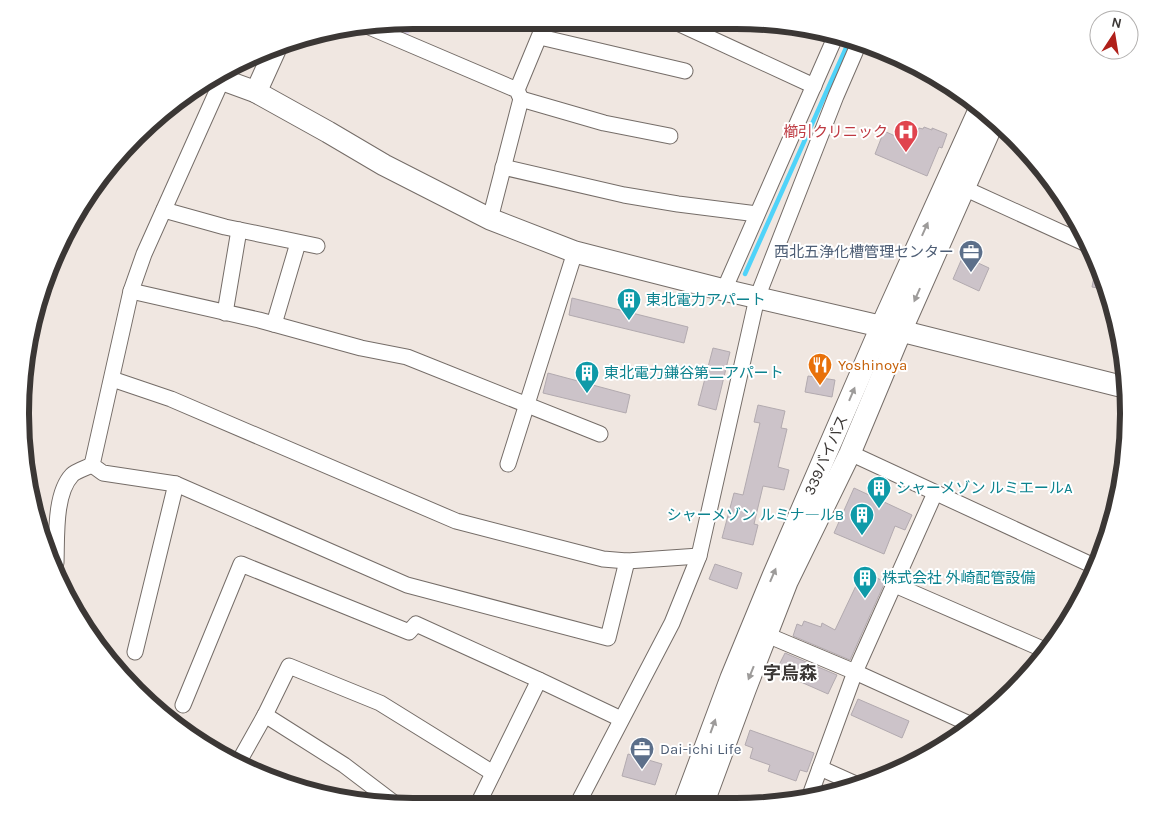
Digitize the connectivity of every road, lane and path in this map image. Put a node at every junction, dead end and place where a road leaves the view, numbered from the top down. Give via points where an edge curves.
1 (543, 29) edge
2 (690, 29) edge
3 (378, 31) edge
4 (540, 37) junction
5 (833, 42) edge
6 (857, 48) edge
7 (274, 55) edge
8 (685, 71) dead end
9 (222, 79) edge
10 (216, 84) edge
11 (814, 86) junction
12 (256, 92) junction
13 (519, 95) junction
14 (978, 114) edge
15 (991, 126) edge
16 (670, 136) dead end
17 (503, 167) junction
18 (956, 184) junction
19 (164, 210) junction
20 (757, 214) junction
21 (490, 219) junction
22 (239, 230) junction
23 (1078, 237) edge
24 (298, 242) junction
25 (317, 246) dead end
26 (575, 252) junction
27 (724, 290) junction
28 (131, 291) junction
29 (757, 298) junction
30 (225, 312) junction
31 (274, 324) junction
32 (891, 329) junction
33 (112, 379) junction
34 (1119, 386) edge
35 (526, 404) junction
36 (600, 434) dead end
37 (850, 453) junction
38 (508, 464) dead end
39 (92, 465) junction
40 (176, 484) junction
41 (935, 492) junction
42 (56, 556) edge
43 (699, 556) junction
44 (627, 560) junction
45 (1090, 564) edge
46 (894, 585) junction
47 (767, 635) junction
48 (1041, 648) edge
49 (135, 652) dead end
50 (855, 672) junction
51 (539, 680) junction
52 (183, 705) dead end
53 (265, 715) junction
54 (621, 720) junction
55 (965, 722) edge
56 (241, 758) edge
57 (820, 768) junction
58 (493, 773) junction
59 (849, 781) edge
60 (812, 791) edge
61 (386, 797) edge
62 (481, 798) edge
63 (581, 798) edge
64 (686, 798) edge
65 (705, 798) edge

1 - 4 street
2 - 11 street
3 - 13 street
4 - 8 street
4 - 13 street
5 - 11 street
6 - 29 street
7 - 12 street
9 - 12 street
10 - 19 street
11 - 20 street
12 - 21 street via 384,165
13 - 16 street via 604,123
13 - 17 street
14 - 18 street, 339バイパス
15 - 18 street
17 - 20 street via 624,195
17 - 21 street
18 - 23 street
18 - 32 street, 339バイパス
19 - 22 street
19 - 28 street
20 - 27 street
21 - 26 street
22 - 24 street
22 - 30 street
24 - 25 street
24 - 31 street
26 - 27 street
26 - 35 street
27 - 29 street
28 - 30 street
28 - 33 street
29 - 32 street
29 - 43 street
30 - 31 street
31 - 35 street via 407,357
32 - 34 street
32 - 37 street
64 -> 32 street, 339バイパス via 759,610
33 - 39 street
33 - 44 street via 172,399 456,521 603,559
35 - 36 street
35 - 38 street
37 - 41 street
37 - 47 street via 787,582
39 - 40 street via 103,473
39 - 42 street via 72,474 58,503
40 - 44 street via 406,585 608,638
40 - 49 street
41 - 45 street
41 - 46 street
43 - 44 street
43 - 54 street via 672,623
46 - 48 street
46 - 50 street
47 - 50 street
47 -> 65 street
50 - 55 street
50 - 57 street
51 - 52 street via 416,624 409,632 242,564
51 - 54 street
51 - 58 street
53 - 56 street
53 - 58 street via 289,666 380,703
53 - 61 street via 344,765
54 - 63 street
57 - 59 street
57 - 60 street
58 - 62 street

